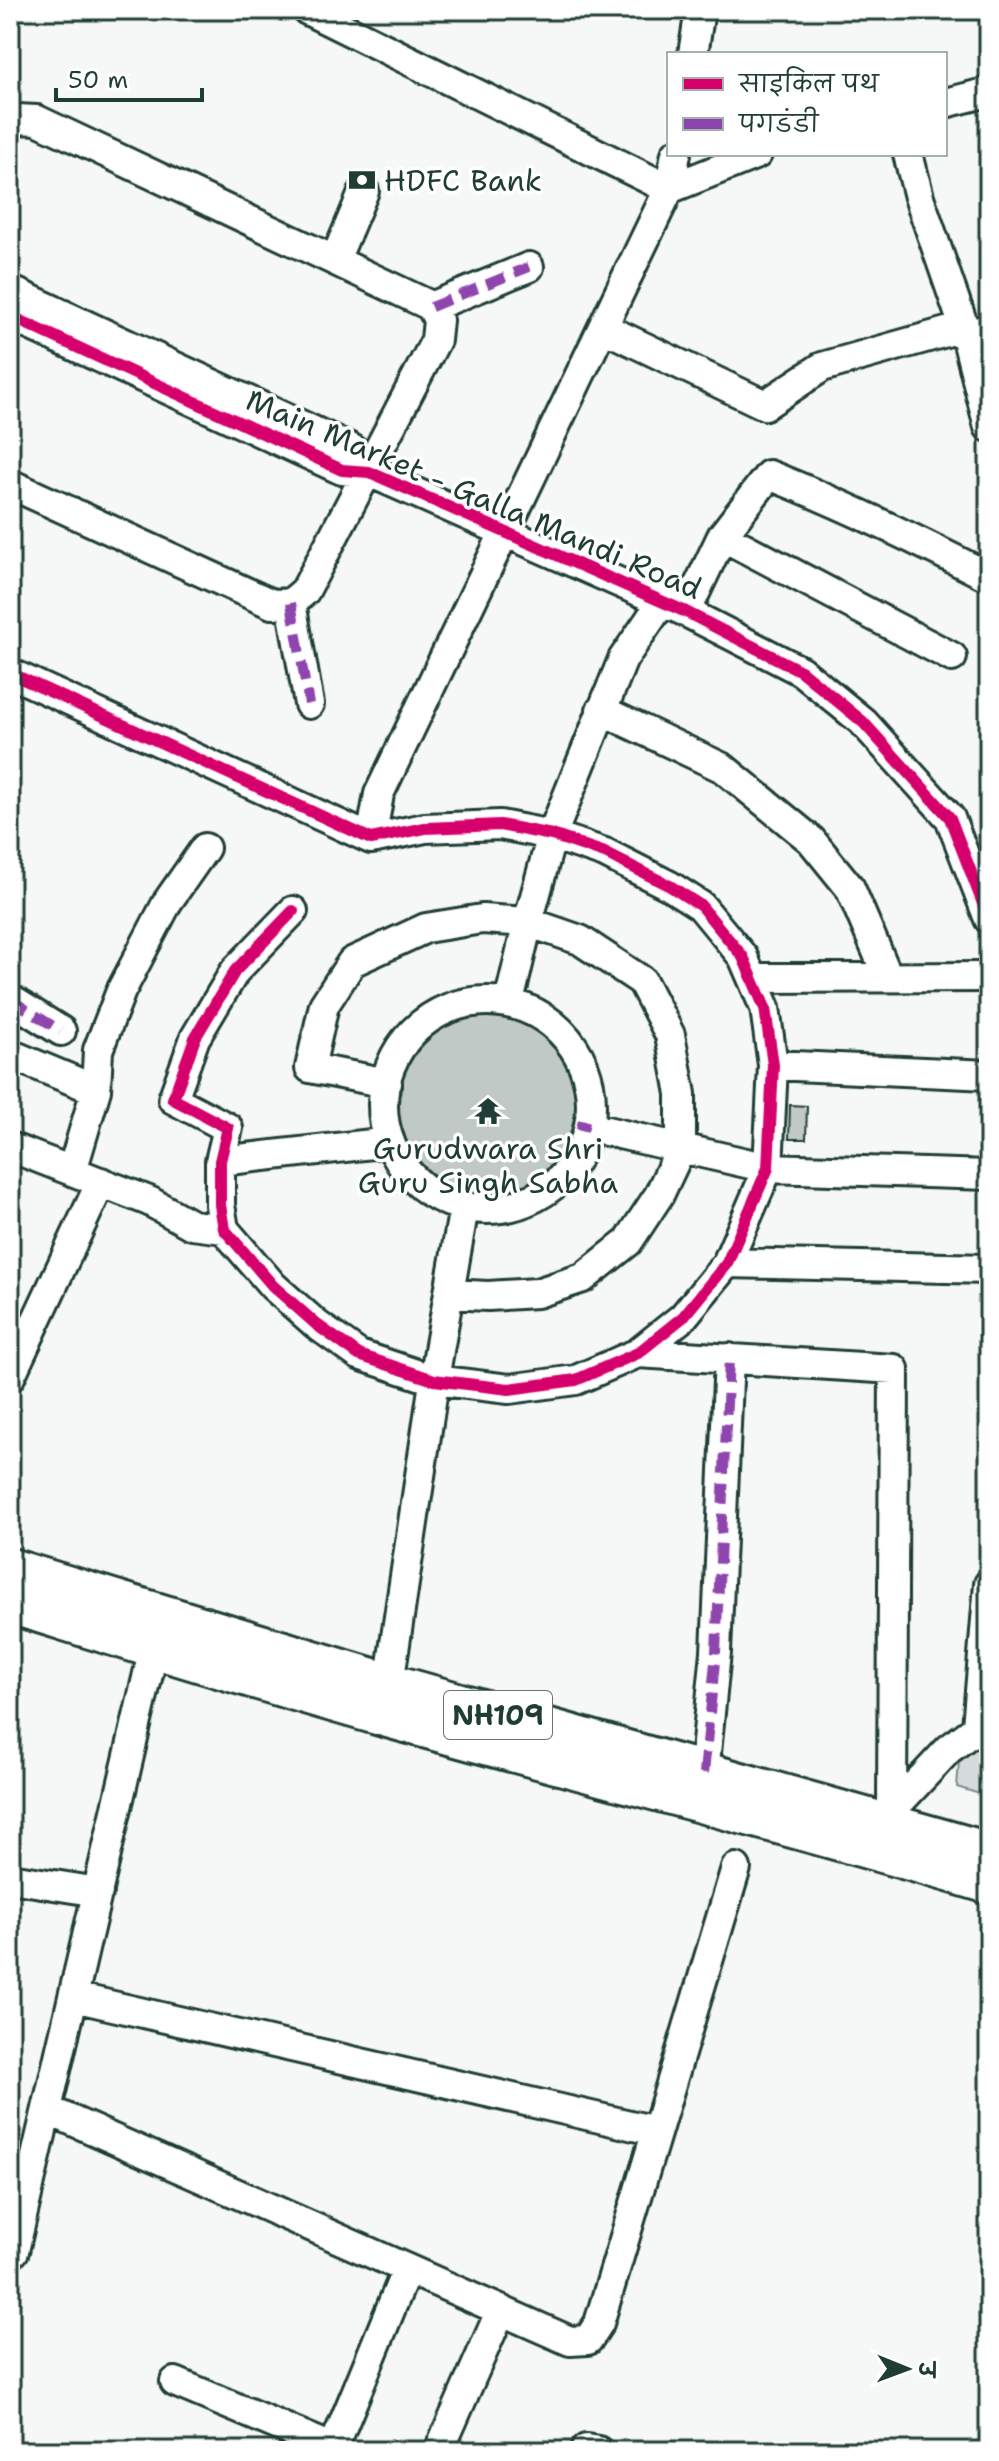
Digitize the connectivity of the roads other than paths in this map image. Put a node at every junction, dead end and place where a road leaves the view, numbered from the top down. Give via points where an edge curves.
1 (700, 10) edge
2 (319, 12) edge
3 (693, 52) edge
4 (989, 92) edge
5 (947, 102) edge
6 (12, 115) edge
7 (676, 156) edge
8 (752, 156) edge
9 (909, 156) edge
10 (669, 189) junction
11 (364, 191) dead end
12 (335, 260) junction
13 (529, 267) dead end
14 (10, 290) edge
15 (431, 307) junction
16 (10, 316) edge
17 (604, 328) junction
18 (973, 330) edge
19 (989, 427) edge
20 (369, 472) junction
21 (12, 490) edge
22 (506, 533) junction
23 (722, 536) junction
24 (989, 577) edge
25 (291, 603) junction
26 (674, 607) junction
27 (952, 657) dead end
28 (10, 673) edge
29 (309, 704) dead end
30 (601, 710) junction
31 (552, 835) junction
32 (371, 839) junction
33 (205, 848) dead end
34 (983, 887) edge
35 (293, 911) dead end
36 (989, 919) edge
37 (528, 922) junction
38 (888, 977) junction
39 (989, 977) edge
40 (752, 978) junction
41 (10, 999) edge
42 (509, 1002) junction
43 (61, 1031) dead end
44 (10, 1054) edge
45 (773, 1065) junction
46 (989, 1075) edge
47 (387, 1083) junction
48 (96, 1090) junction
49 (589, 1127) junction
50 (390, 1142) junction
51 (10, 1147) edge
52 (681, 1148) junction
53 (220, 1161) junction
54 (768, 1168) junction
55 (72, 1171) junction
56 (989, 1175) edge
57 (101, 1182) junction
58 (464, 1207) junction
59 (224, 1229) junction
60 (727, 1263) junction
61 (989, 1269) edge
62 (449, 1294) junction
63 (638, 1353) junction
64 (729, 1358) junction
65 (10, 1377) edge
66 (434, 1380) junction
67 (10, 1569) edge
68 (989, 1584) edge
69 (10, 1603) edge
70 (154, 1648) junction
71 (234, 1655) junction
72 (986, 1667) edge
73 (385, 1700) junction
74 (983, 1723) edge
75 (704, 1773) junction
76 (887, 1829) junction
77 (989, 1853) edge
78 (736, 1868) dead end
79 (10, 1878) edge
80 (989, 1883) edge
81 (98, 1892) junction
82 (74, 1997) junction
83 (48, 2110) junction
84 (656, 2131) junction
85 (10, 2252) edge
86 (407, 2269) junction
87 (501, 2310) junction
88 (175, 2382) dead end
89 (336, 2450) edge
90 (439, 2451) edge

1 - 3 street
2 - 10 street
4 - 5 street
6 - 12 street via 37,120
7 - 10 street
8 - 10 street
9 - 18 street via 919,197
10 - 17 street
11 - 12 street
12 - 15 street
13 - 15 street
14 - 20 street, Main Market - Galla Mandi Road via 352,449
15 - 20 street via 438,320 436,340
16 - 20 street, Main Market - Galla Mandi Road via 342,470
17 - 18 street via 765,405 822,367
17 - 22 street
18 - 19 street
20 - 22 street, Main Market - Galla Mandi Road
20 - 25 street via 305,591
21 - 25 street via 272,604
22 - 26 street, Main Market - Galla Mandi Road
22 - 32 street via 379,794
23 - 24 street via 769,475
23 - 26 street
23 - 27 street
25 - 29 street
26 - 30 street via 623,659
26 - 34 street, Main Market - Galla Mandi Road via 801,671 863,722 950,818
28 - 32 street
30 - 31 street
30 - 38 street via 723,768 811,840 850,888
31 - 32 street via 500,825 425,828
31 - 37 street
31 - 40 street via 605,853 701,906 743,957
33 - 48 street via 168,901 121,991 98,1050
34 - 36 street, Main Market - Galla Mandi Road
35 - 53 street via 235,971 195,1038 173,1099 228,1128
37 - 42 street
37 - 47 street via 482,919 426,928 352,962 324,1005 310,1068
37 - 52 street via 580,940 642,981 670,1035 681,1094
38 - 39 street
38 - 40 street
40 - 45 street via 765,1008
41 - 43 street
42 - 47 street via 473,1001 439,1012 410,1034 391,1065
42 - 49 street via 539,1014 571,1044 591,1094
44 - 48 street
45 - 46 street
45 - 54 street
47 - 50 street via 383,1100
48 - 55 street
49 - 52 street
49 - 58 street via 577,1158 556,1183 529,1201 497,1209
50 - 53 street
50 - 58 street via 405,1168 431,1193
51 - 55 street
52 - 54 street
52 - 62 street via 628,1242 583,1278 537,1293
53 - 59 street
54 - 56 street
54 - 60 street
55 - 57 street
57 - 59 street via 192,1225
57 - 65 street
58 - 62 street
59 - 66 street via 273,1286 317,1325 359,1355
60 - 61 street
60 - 63 street via 683,1317
62 - 66 street
63 - 64 street
63 - 66 street via 576,1380 509,1389
64 - 75 street via 716,1652
64 - 76 street via 894,1369
66 - 73 street
67 - 71 highway, NH109
68 - 72 street
69 - 70 highway, NH109
70 - 71 highway, NH109
70 - 81 street
71 - 73 highway, NH109
72 - 74 street
73 - 75 highway, NH109
73 - 76 highway, NH109
74 - 76 street via 949,1749
75 - 76 highway, NH109
76 - 77 highway, NH109
76 - 80 highway, NH109
78 - 84 street
79 - 81 street
81 - 82 street
82 - 83 street
82 - 84 street
83 - 85 street
83 - 86 street
84 - 87 street via 599,2323 588,2340 570,2341
86 - 87 street
86 - 89 street
87 - 90 street
88 - 89 street

